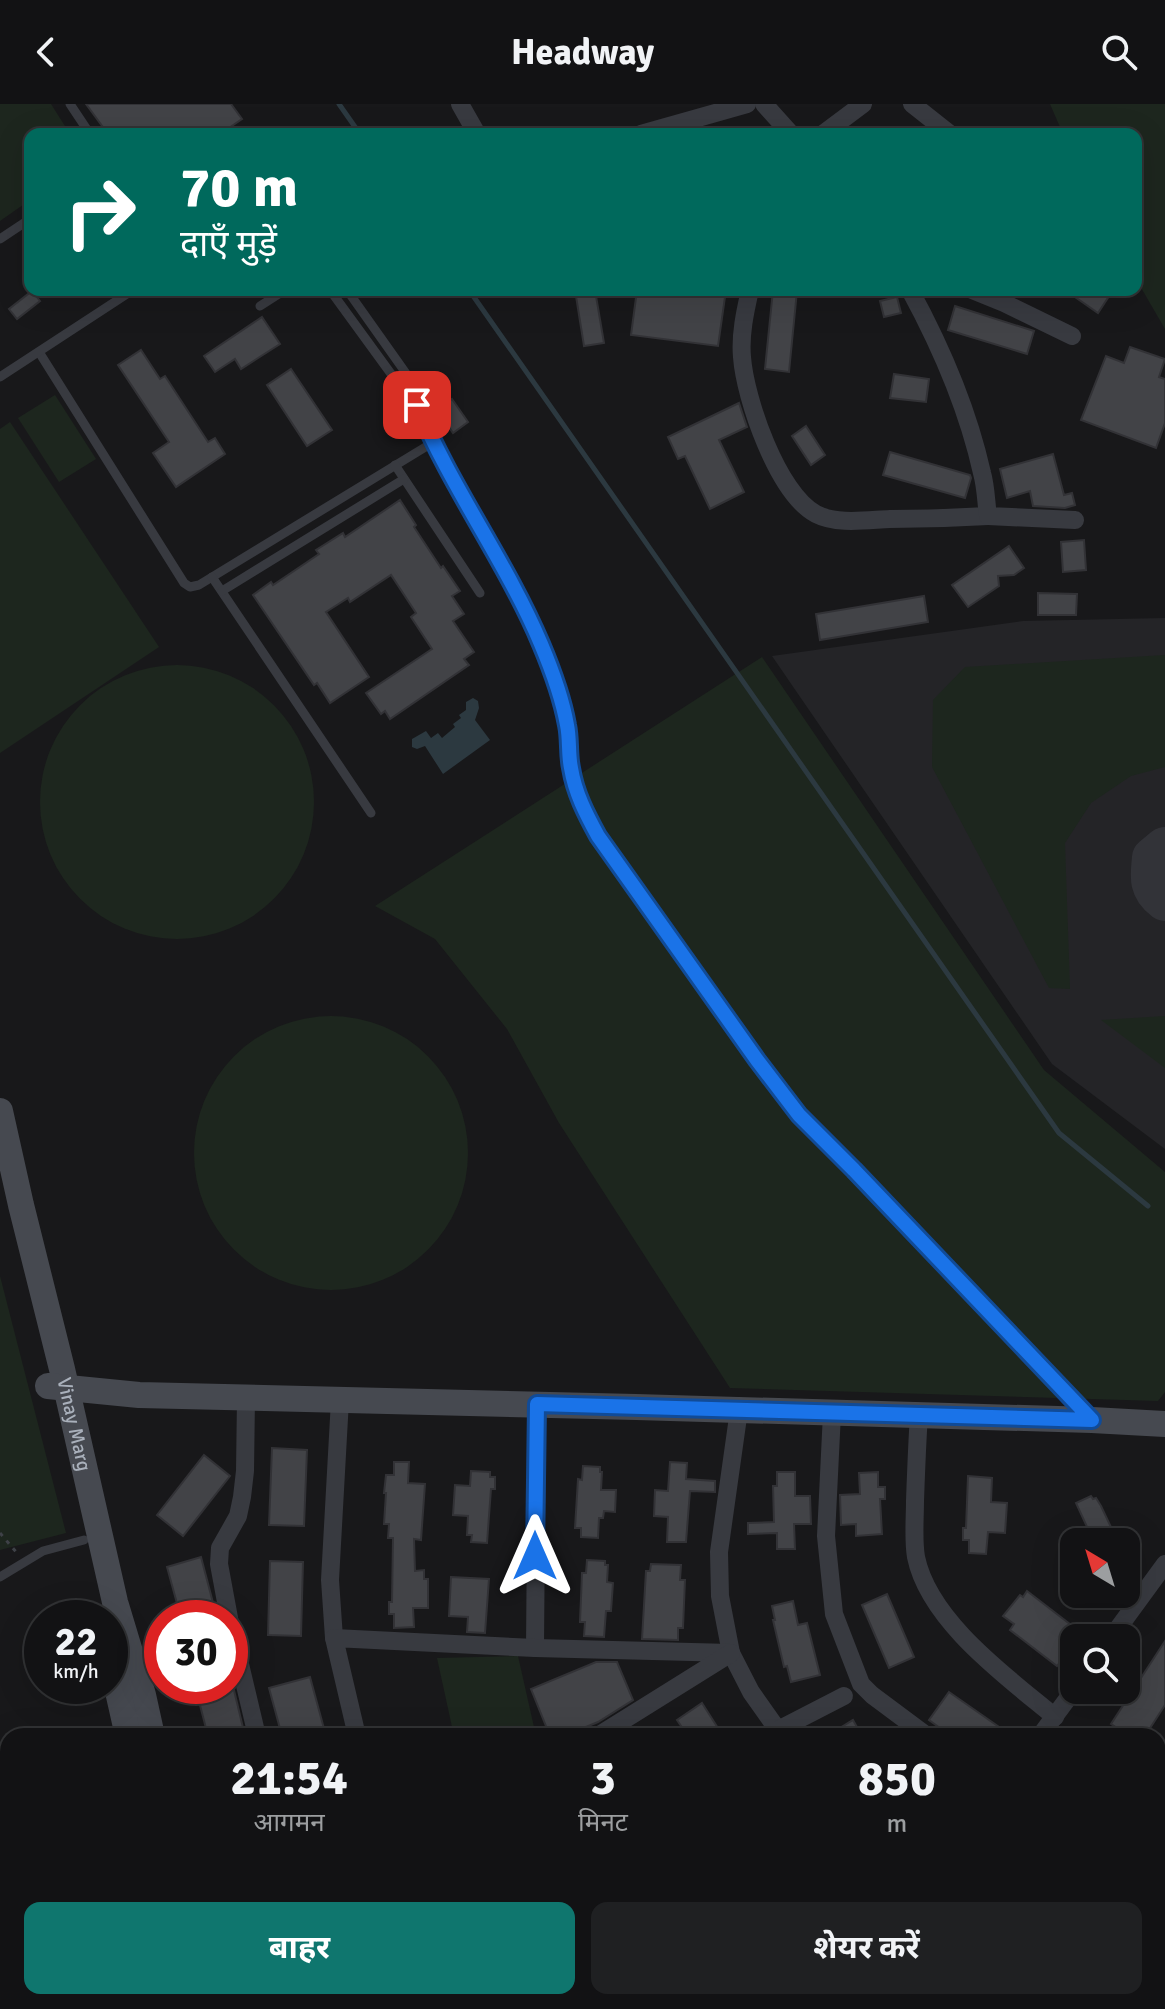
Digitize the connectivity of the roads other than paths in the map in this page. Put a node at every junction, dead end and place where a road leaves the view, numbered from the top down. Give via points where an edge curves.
1 (70, 104) edge
2 (460, 104) edge
3 (747, 104) edge
4 (764, 104) edge
5 (863, 104) edge
6 (912, 104) edge
7 (86, 128) edge
8 (474, 128) edge
9 (662, 128) edge
10 (786, 128) edge
11 (839, 128) edge
12 (942, 128) edge
13 (24, 223) edge
14 (0, 239) edge
15 (124, 296) edge
16 (276, 296) edge
17 (334, 296) edge
18 (351, 296) edge
19 (749, 296) edge
20 (913, 296) edge
21 (1007, 296) edge
22 (260, 306) dead end
23 (1072, 336) dead end
24 (39, 352) junction
25 (0, 377) edge
26 (417, 405) junction
27 (432, 443) junction
28 (395, 465) junction
29 (404, 479) junction
30 (988, 516) junction
31 (1075, 520) dead end
32 (212, 577) junction
33 (222, 591) junction
34 (480, 593) dead end
35 (371, 813) dead end
36 (0, 1111) edge
37 (0, 1184) edge
38 (57, 1387) junction
39 (246, 1398) junction
40 (340, 1400) junction
41 (537, 1404) junction
42 (739, 1410) junction
43 (832, 1413) junction
44 (919, 1415) junction
45 (1092, 1420) junction
46 (1165, 1424) edge
47 (84, 1540) junction
48 (1165, 1564) edge
49 (0, 1577) edge
50 (98, 1600) edge
51 (226, 1600) edge
52 (1121, 1624) edge
53 (334, 1638) junction
54 (535, 1648) junction
55 (731, 1653) junction
56 (844, 1696) dead end
57 (248, 1697) edge
58 (121, 1704) edge
59 (1064, 1704) edge
60 (1055, 1717) junction
61 (126, 1728) edge
62 (150, 1728) edge
63 (255, 1728) edge
64 (355, 1728) edge
65 (611, 1728) edge
66 (776, 1728) edge
67 (789, 1728) edge
68 (916, 1728) edge
69 (1046, 1728) edge

1 - 7 lane
2 - 8 street
3 - 9 street
4 - 10 street
5 - 11 street
6 - 12 street
13 - 14 lane
15 - 24 lane
16 - 22 lane
17 - 26 lane
18 - 26 lane via 415,386
19 - 30 street via 741,354 745,379 781,476 797,499 818,515 844,520
20 - 30 street via 971,429
21 - 23 street
24 - 25 lane
24 - 32 lane via 184,583 190,587
26 - 27 lane
27 - 28 lane
27 - 45 lane via 540,641 560,691 581,804 598,836 799,1115
28 - 29 lane
28 - 32 lane
29 - 33 lane
29 - 34 lane
30 - 31 street
32 - 33 lane
33 - 35 lane
36 - 38 main road, Vinay Marg
37 - 38 main road, Vinay Marg
38 - 39 main road
38 - 47 main road, Vinay Marg
38 - 62 main road, Vinay Marg
39 - 40 main road
39 - 51 street via 242,1497 220,1548
40 - 41 main road
40 - 53 street via 330,1580
41 - 42 main road
41 - 54 street
42 - 43 main road
42 - 55 street via 719,1552 720,1596
43 - 44 main road
43 - 68 street via 826,1536 834,1614 861,1684
44 - 45 main road
44 - 60 street via 915,1534 925,1583 940,1611 966,1639
45 - 46 main road
47 - 49 lane via 43,1551
47 - 50 main road, Vinay Marg
48 - 52 street
53 - 54 street
53 - 64 street
54 - 55 street
55 - 65 street
55 - 66 street
56 - 67 street
57 - 63 street
58 - 61 main road
59 - 60 street
60 - 69 street

